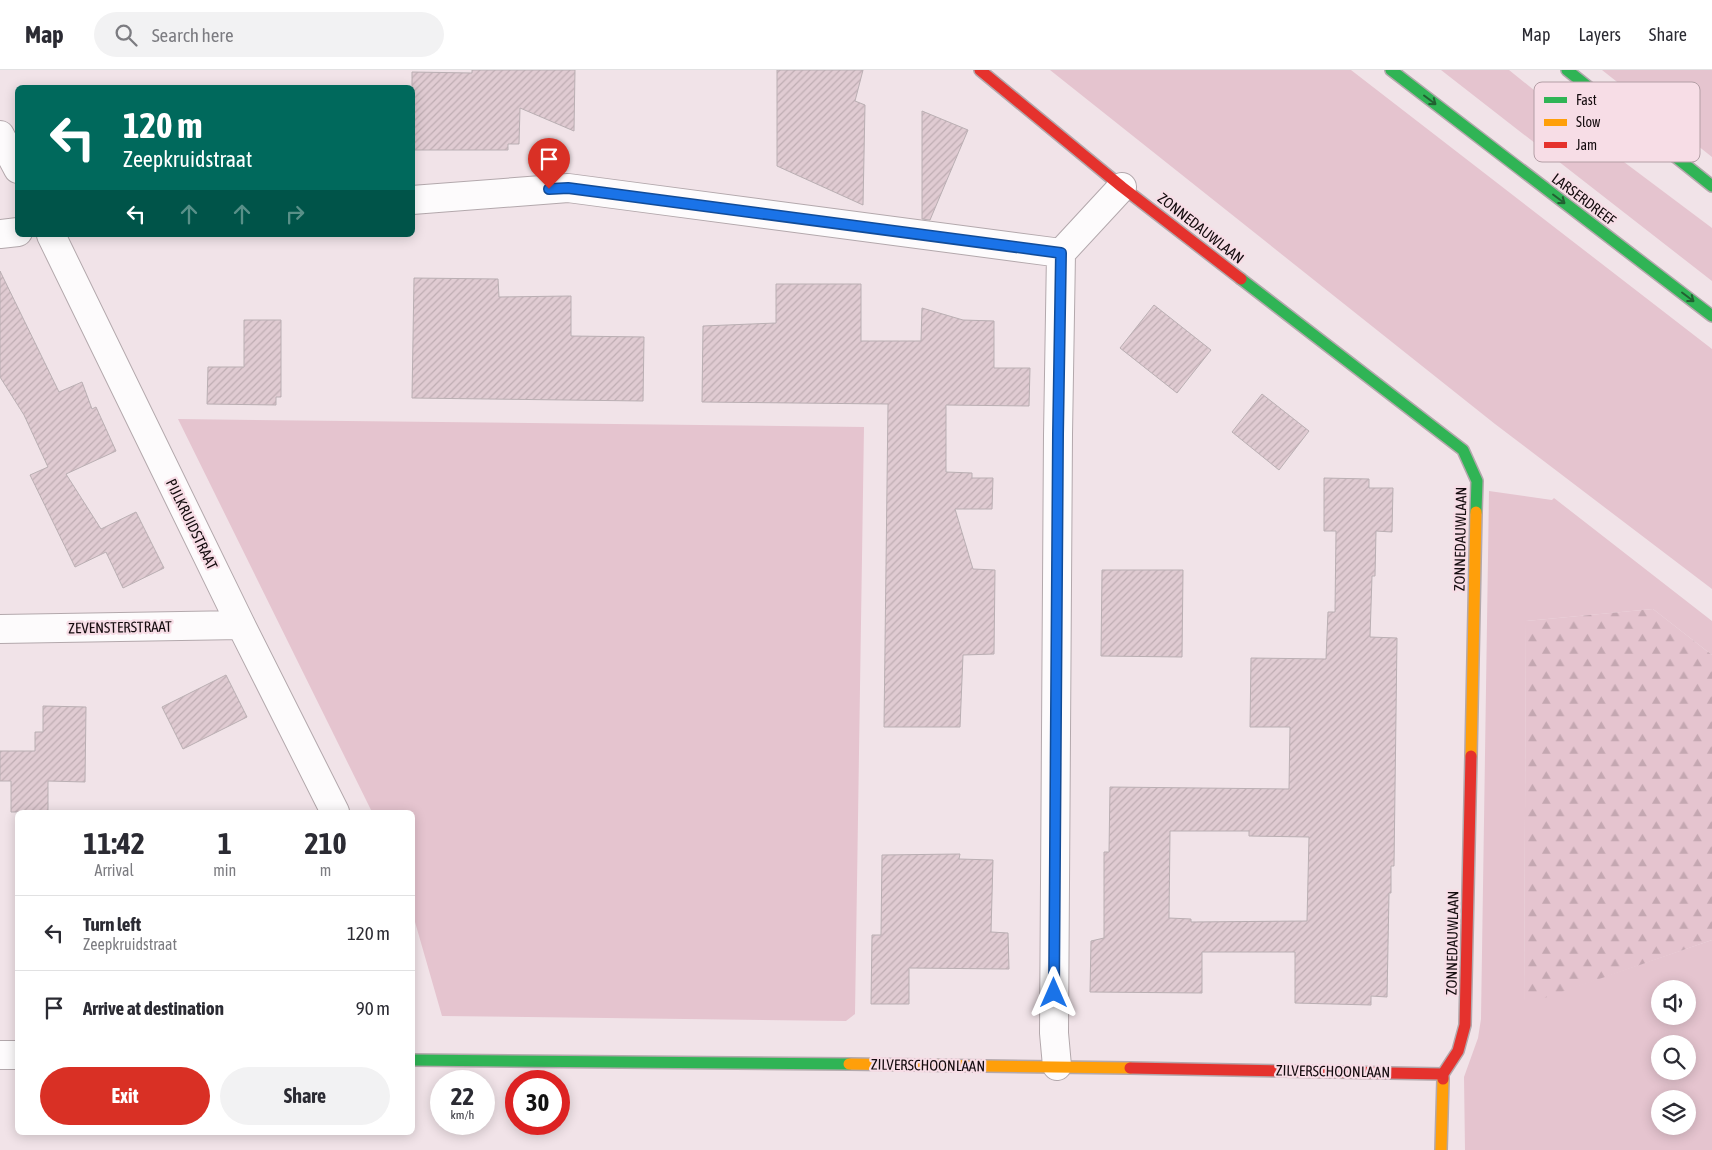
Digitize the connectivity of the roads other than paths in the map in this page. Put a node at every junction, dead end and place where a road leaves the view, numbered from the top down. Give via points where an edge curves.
1 (980, 70) edge
2 (1391, 70) edge
3 (1567, 70) edge
4 (1582, 82) edge
5 (0, 135) edge
6 (1682, 162) edge
7 (15, 163) edge
8 (1712, 186) edge
9 (1122, 187) junction
10 (415, 200) edge
11 (15, 232) edge
12 (0, 234) edge
13 (51, 237) edge
14 (1061, 253) junction
15 (1712, 316) edge
16 (241, 625) junction
17 (0, 629) edge
18 (334, 810) edge
19 (0, 1055) edge
20 (15, 1055) edge
21 (415, 1060) edge
22 (1057, 1066) junction
23 (1443, 1074) junction
24 (1441, 1150) edge

1 - 9 street, ZONNEDAUWLAAN
2 -> 15 street, LARSERDREEF
3 - 4 street
5 - 7 street
6 - 8 street
9 - 14 street
9 - 23 street, ZONNEDAUWLAAN via 1463,450 1477,482 1465,1025 1458,1051
10 - 14 street via 568,188
11 - 12 street
13 - 16 street, PIJLKRUIDSTRAAT
14 - 22 street via 1054,1013
16 - 17 street, ZEVENSTERSTRAAT
16 - 18 street, PIJLKRUIDSTRAAT
19 - 20 street
21 - 22 street, ZILVERSCHOONLAAN
22 - 23 street, ZILVERSCHOONLAAN
23 - 24 street

